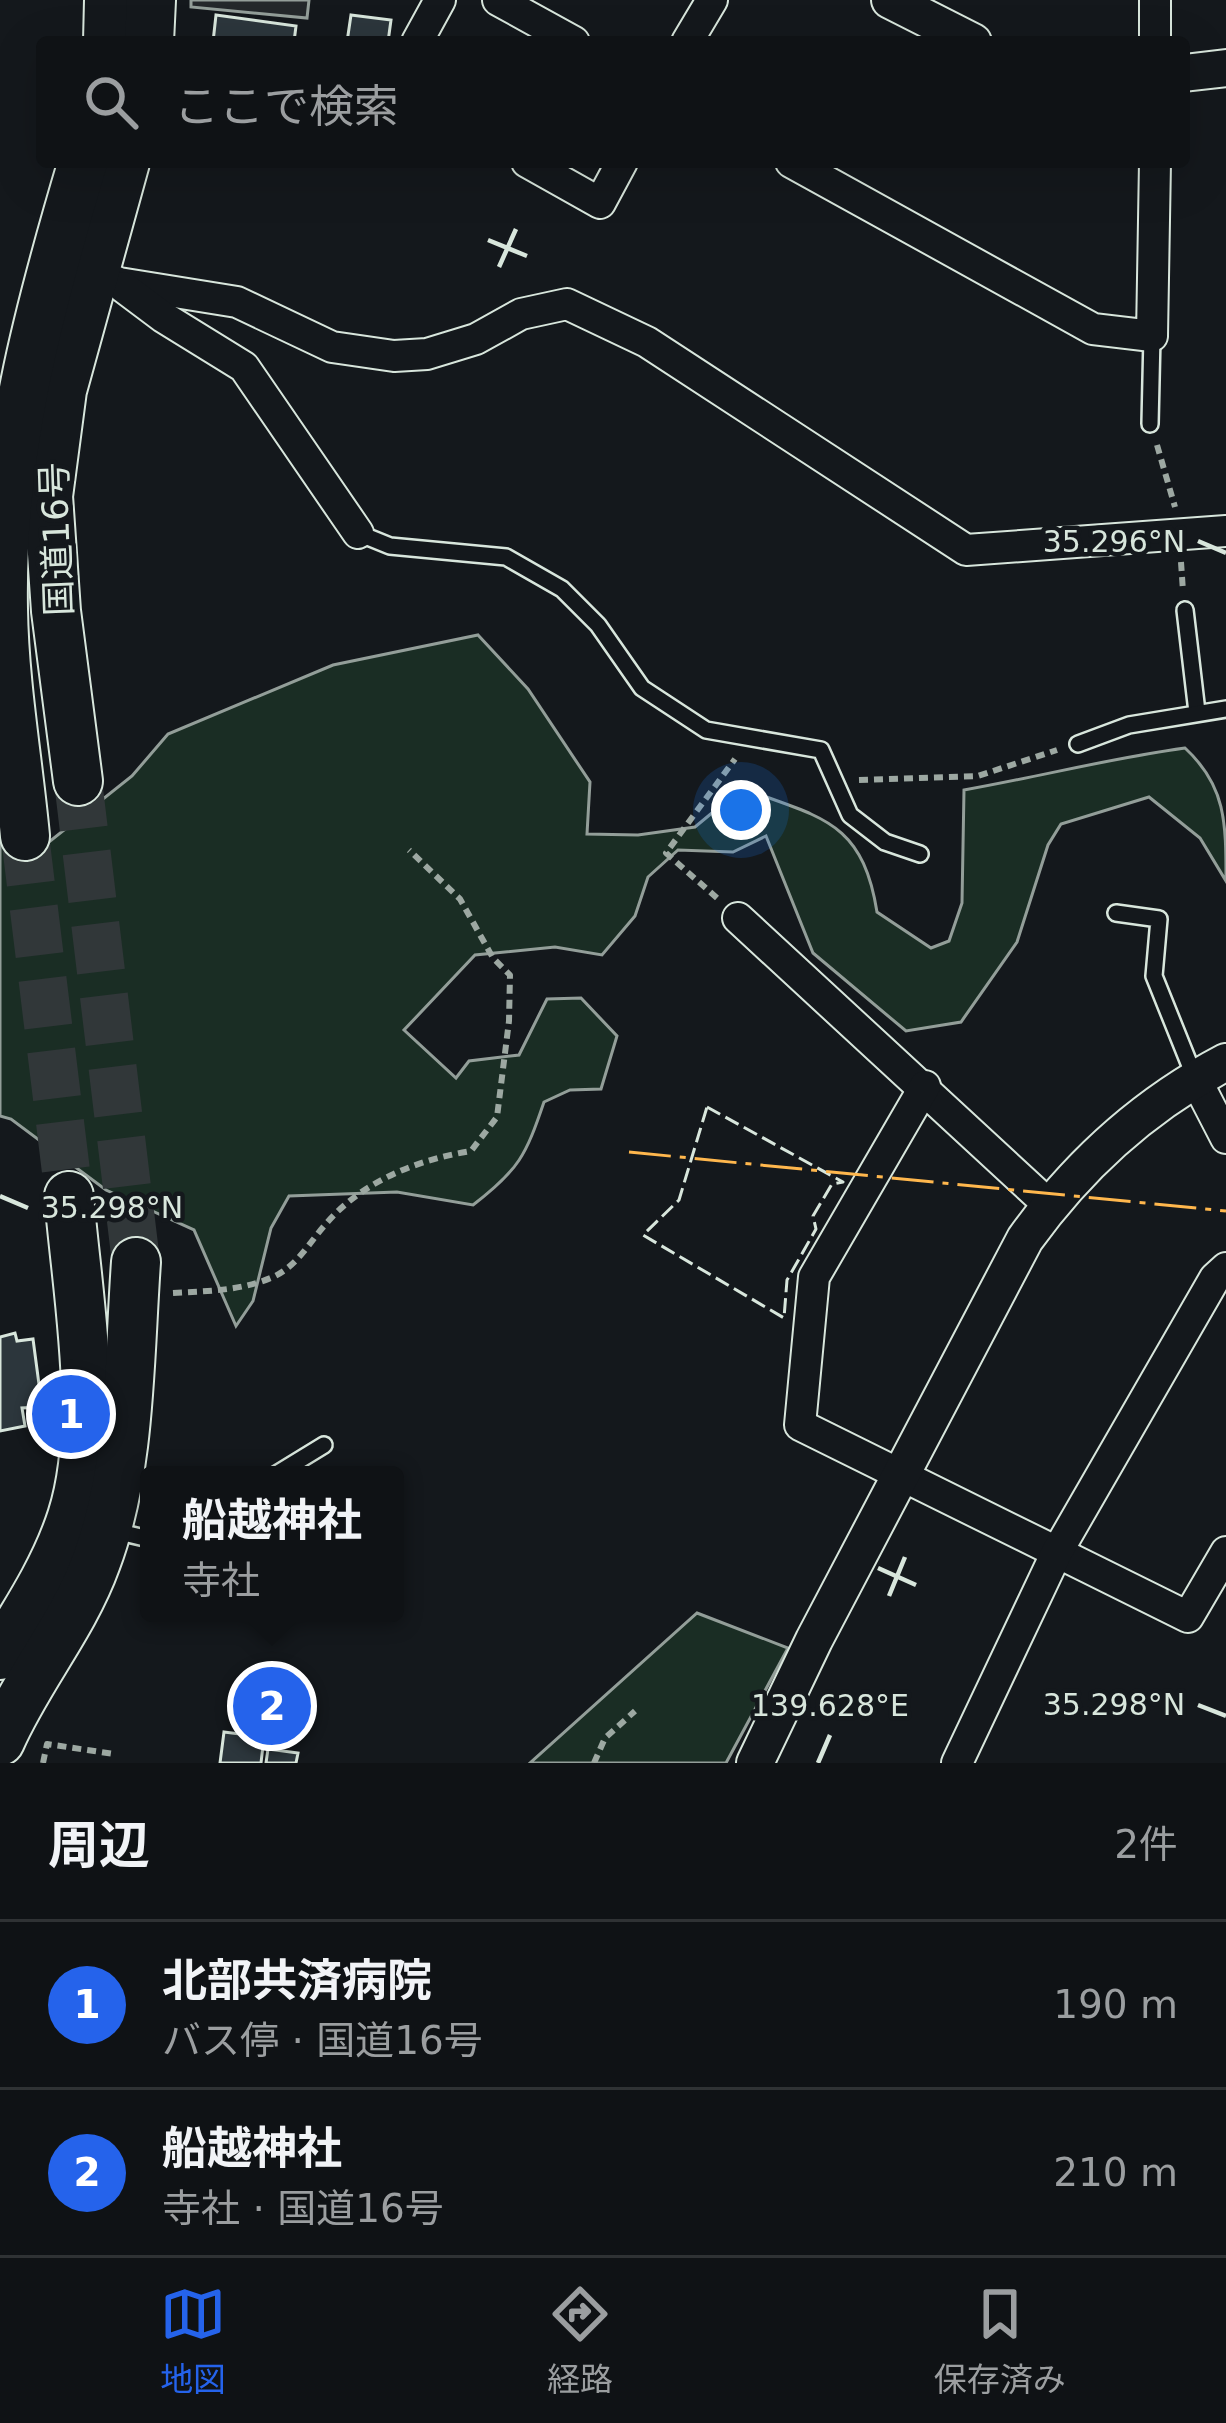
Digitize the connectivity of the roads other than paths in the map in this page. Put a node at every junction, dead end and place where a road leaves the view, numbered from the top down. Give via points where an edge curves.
1 (109, 0) edge
2 (151, 0) edge
3 (440, 0) edge
4 (498, 0) edge
5 (712, 0) edge
6 (890, 0) edge
7 (1155, 0) edge
8 (108, 36) edge
9 (149, 36) edge
10 (420, 36) edge
11 (563, 36) edge
12 (691, 36) edge
13 (961, 36) edge
14 (1155, 36) edge
15 (1226, 68) edge
16 (1190, 72) edge
17 (83, 168) edge
18 (123, 168) edge
19 (537, 168) edge
20 (619, 168) edge
21 (802, 168) edge
22 (1154, 168) edge
23 (89, 272) junction
24 (1152, 336) junction
25 (1150, 424) road end
26 (1226, 531) edge
27 (358, 533) joint
28 (1185, 610) road end
29 (61, 646) junction
30 (7, 651) junction
31 (1226, 709) edge
32 (1197, 712) junction
33 (1078, 744) road end
34 (78, 781) tunnel mouth
35 (26, 836) tunnel mouth
36 (920, 854) dead end
37 (1117, 913) dead end
38 (738, 918) road end
39 (1210, 1070) edge
40 (925, 1087) junction
41 (1226, 1138) edge
42 (69, 1196) tunnel mouth
43 (1049, 1205) junction
44 (136, 1262) tunnel mouth
45 (1226, 1268) edge
46 (324, 1445) dead end
47 (290, 1466) edge
48 (904, 1475) junction
49 (110, 1527) edge
50 (1057, 1552) junction
51 (1226, 1552) edge
52 (0, 1655) edge
53 (4, 1720) edge
54 (754, 1763) edge
55 (957, 1763) edge

1 - 8 highway
2 - 9 highway
3 - 10 street
4 - 11 street
5 - 12 street
6 - 13 street
7 - 14 street
15 - 16 street
17 - 23 highway, 国道16号
18 - 23 highway, 国道16号
19 - 20 street via 600,203
21 - 24 street via 1093,328
22 - 24 street
23 - 26 street via 237,302 332,347 394,356 428,354 521,314 567,304 647,342 966,550
23 - 27 street via 244,367
23 - 29 highway, 国道16号 via 48,496
23 - 30 highway, 国道16号 via 13,434
24 - 25 lane
27 - 36 lane via 390,547 506,557 562,589 643,688 706,730 821,751 850,814 885,842
28 - 32 lane
29 - 30 highway
29 - 34 highway, 国道16号
30 - 35 highway, 国道16号
31 - 32 lane
32 - 33 lane
37 - 39 lane via 1159,919 1154,976
38 - 40 street
39 - 41 street
39 - 43 street via 1117,1135
40 - 43 street
40 - 48 street via 814,1277 800,1424
42 - 49 highway via 85,1452
43 - 48 street via 1000,1281
44 - 49 highway
45 - 50 street
46 - 47 lane
48 - 50 street
48 - 54 street
49 - 52 highway via 34,1600
49 - 53 highway via 85,1586
50 - 51 street via 1188,1617
50 - 55 street

